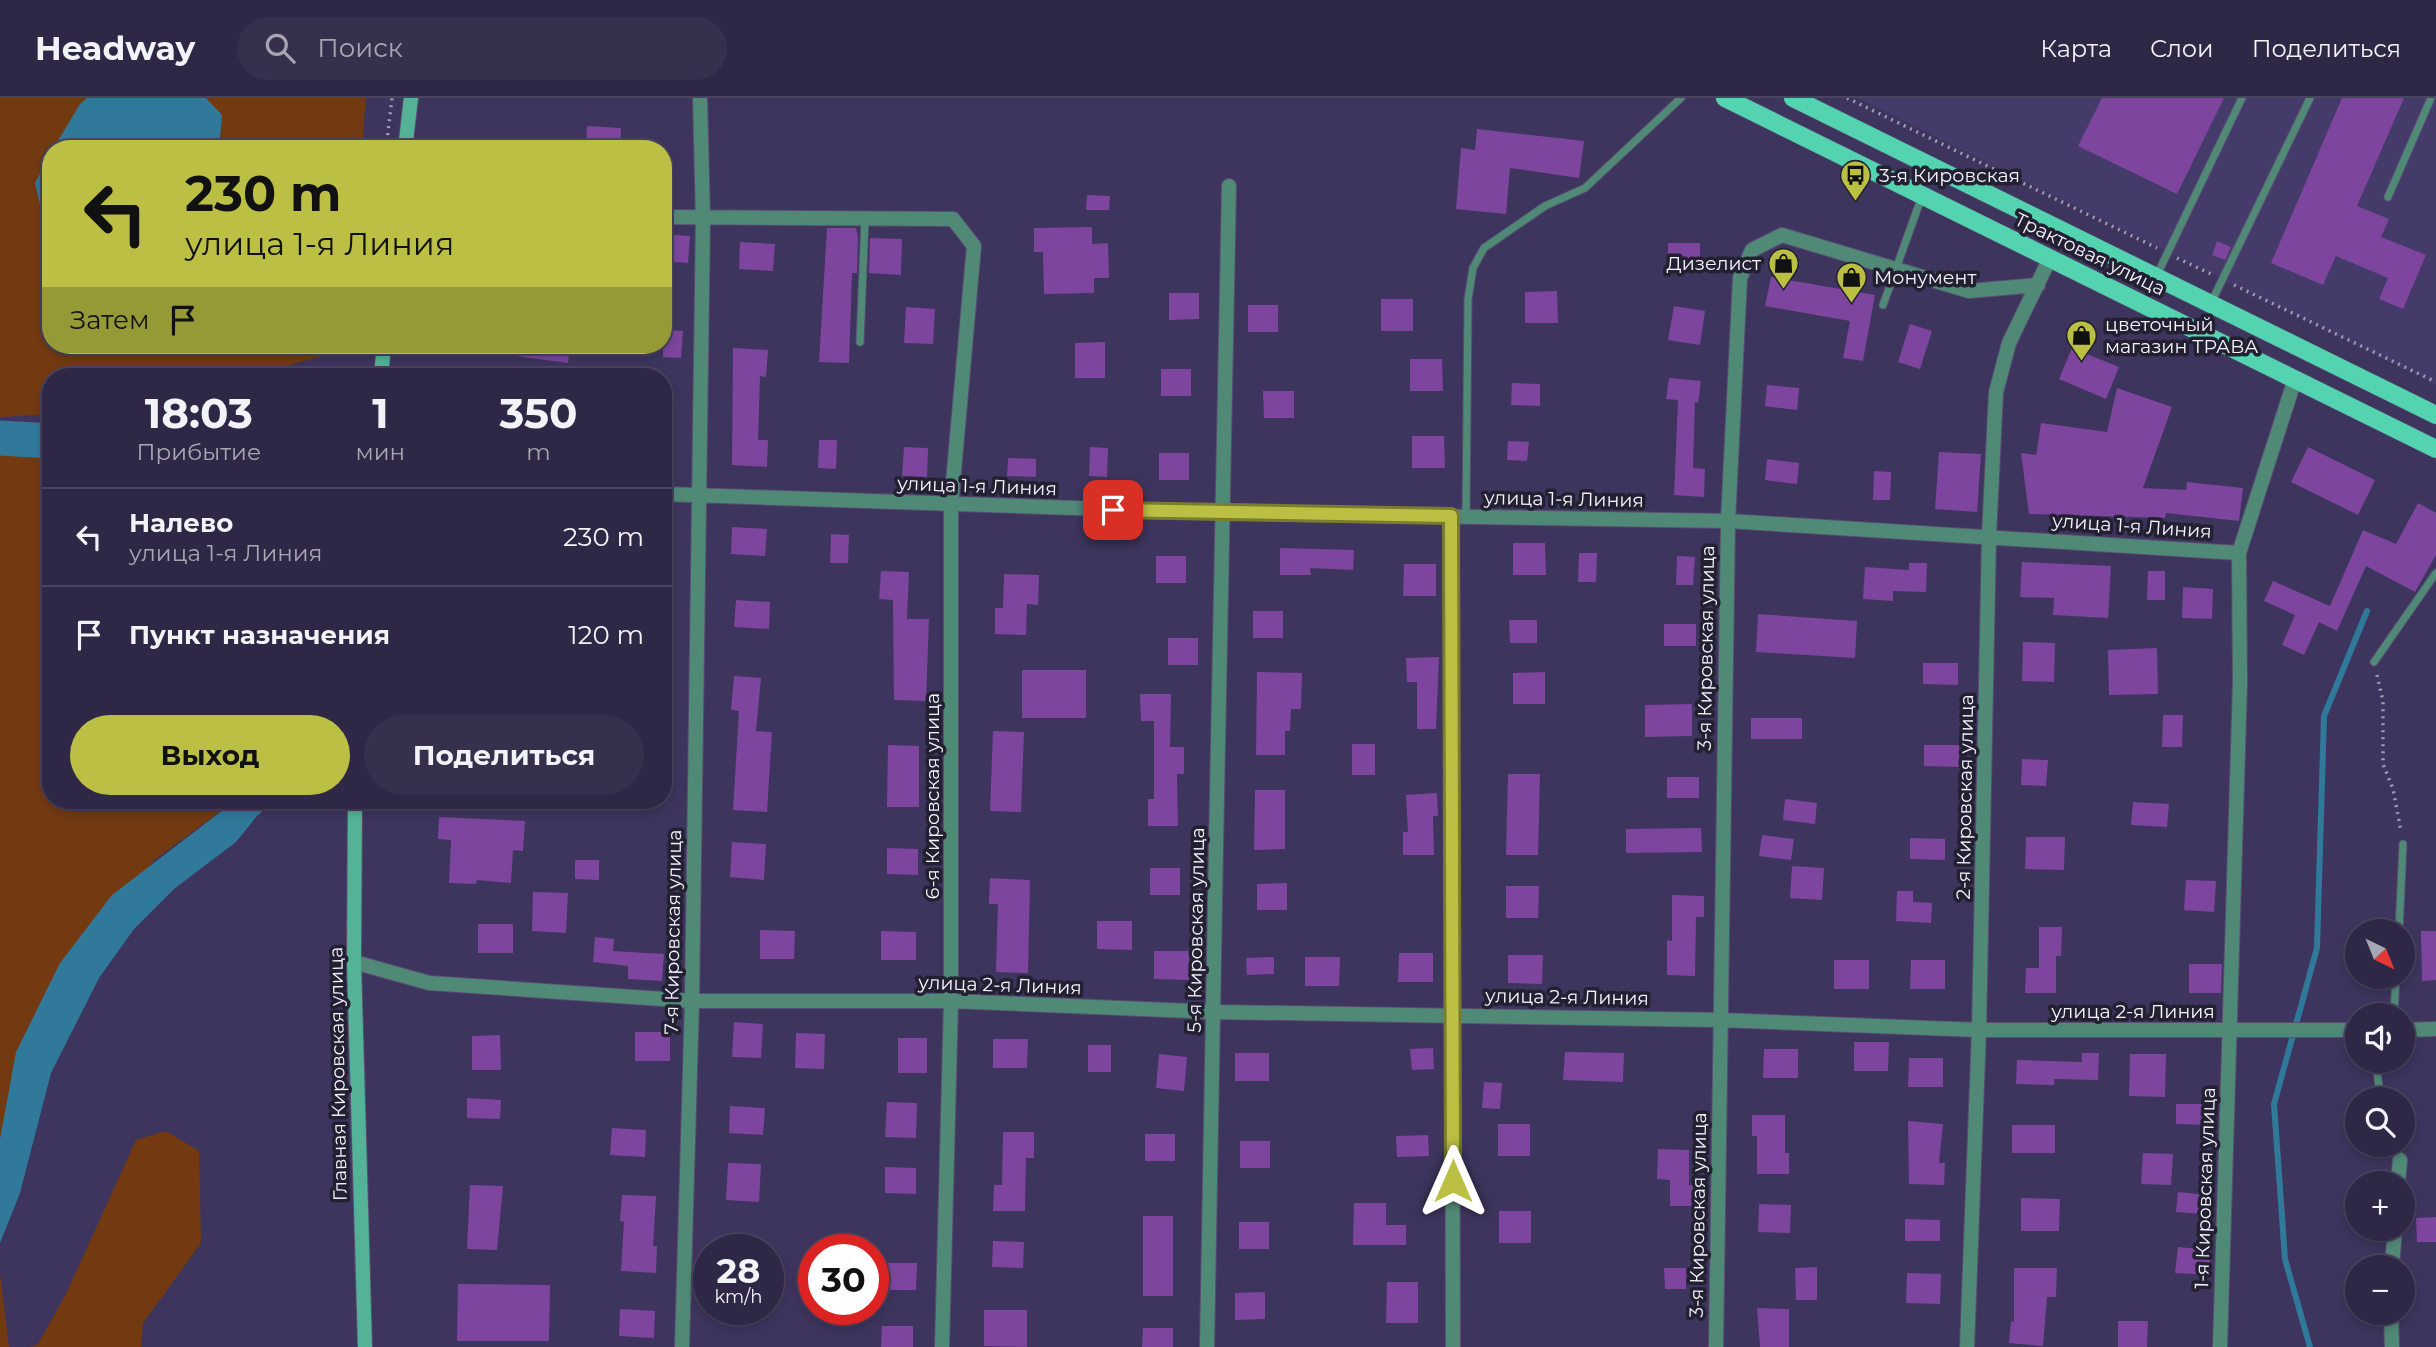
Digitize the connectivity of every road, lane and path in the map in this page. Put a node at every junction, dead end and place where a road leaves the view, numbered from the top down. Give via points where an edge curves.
1 (392, 98) edge
2 (411, 98) edge
3 (700, 98) edge
4 (1681, 98) edge
5 (1725, 98) edge
6 (1793, 98) edge
7 (1847, 98) edge
8 (2242, 98) edge
9 (2310, 98) edge
10 (2431, 98) edge
11 (387, 140) edge
12 (406, 140) edge
13 (1229, 186) dead end
14 (1922, 195) junction
15 (2388, 197) dead end
16 (672, 217) edge
17 (703, 219) junction
18 (865, 219) junction
19 (2169, 254) junction
20 (2050, 258) junction
21 (1895, 269) junction
22 (2156, 277) junction
23 (2222, 279) junction
24 (2038, 285) junction
25 (2211, 304) junction
26 (1883, 305) dead end
27 (860, 342) dead end
28 (2295, 379) junction
29 (2436, 382) edge
30 (2436, 415) edge
31 (2436, 449) edge
32 (672, 494) edge
33 (698, 495) junction
34 (951, 505) junction
35 (1220, 513) junction
36 (1451, 516) junction
37 (1466, 516) junction
38 (1728, 521) junction
39 (1989, 536) junction
40 (2239, 553) junction
41 (2436, 573) edge
42 (2374, 662) joint
43 (355, 809) edge
44 (2403, 844) joint
45 (2400, 919) edge
46 (354, 962) junction
47 (692, 1001) junction
48 (951, 1001) junction
49 (1215, 1012) junction
50 (1452, 1014) junction
51 (1720, 1020) junction
52 (1979, 1030) junction
53 (2229, 1030) junction
54 (2345, 1030) edge
55 (2415, 1030) edge
56 (2436, 1030) edge
57 (2399, 1157) edge
58 (2400, 1160) joint
59 (2399, 1171) edge
60 (2391, 1325) edge
61 (365, 1347) edge
62 (682, 1347) edge
63 (942, 1347) edge
64 (1207, 1347) edge
65 (1453, 1347) edge
66 (1716, 1347) edge
67 (1967, 1347) edge
68 (2220, 1347) edge
69 (2392, 1347) edge

1 - 11 path
2 - 12 main road
3 - 17 street, 7-я Кировская улица
4 - 37 lane via 1585,188 1545,206 1484,248 1473,268 1468,299
5 - 14 main road, Трактовая улица
6 - 22 main road, Трактовая улица
7 - 19 path
8 - 19 lane
9 - 23 lane
10 - 15 lane
13 - 35 street, 5-я Кировская улица
14 - 20 main road, Трактовая улица
14 - 21 lane
16 - 17 street
17 - 18 street
17 - 33 street, 7-я Кировская улица
18 - 27 lane
18 - 34 street, 6-я Кировская улица via 953,219 974,246
19 - 22 lane
19 - 23 path
20 - 24 street, 2-я Кировская улица
20 - 28 main road, Трактовая улица
21 - 24 street, 3-я Кировская улица via 1969,291
21 - 26 lane
21 - 38 street, 3-я Кировская улица via 1782,235 1752,250 1740,278
22 - 25 main road, Трактовая улица
23 - 25 lane
23 - 29 path
24 - 39 street, 2-я Кировская улица via 2009,343 1996,393
25 - 30 main road, Трактовая улица
28 - 31 main road, Трактовая улица
28 - 40 street
32 - 33 street, улица 1-я Линия
33 - 34 street, улица 1-я Линия
33 - 47 street, 7-я Кировская улица
34 - 35 street, улица 1-я Линия
34 - 48 street, 6-я Кировская улица
35 - 36 street, улица 1-я Линия
35 - 49 street, 5-я Кировская улица
36 - 37 street, улица 1-я Линия
36 - 50 street
37 - 38 street, улица 1-я Линия
38 - 39 street, улица 1-я Линия
38 - 51 street, 3-я Кировская улица
39 - 40 street, улица 1-я Линия
39 - 52 street, 2-я Кировская улица
40 - 53 street, 1-я Кировская улица via 2240,683
41 - 42 lane
42 - 44 path via 2383,701 2382,764 2393,789
43 - 46 main road, Главная Кировская улица
44 - 45 lane
46 - 47 street, улица 2-я Линия via 429,983
46 - 61 main road, Главная Кировская улица
47 - 48 street, улица 2-я Линия
47 - 62 street, 7-я Кировская улица
48 - 49 street, улица 2-я Линия
48 - 63 street, 6-я Кировская улица
49 - 50 street, улица 2-я Линия
49 - 64 street, 5-я Кировская улица
50 - 51 street, улица 2-я Линия
50 - 65 street
51 - 52 street, улица 2-я Линия
51 - 66 street, 3-я Кировская улица
52 - 53 street, улица 2-я Линия
52 - 67 street, 2-я Кировская улица
53 - 54 street, улица 2-я Линия
53 - 68 street, 1-я Кировская улица
55 - 56 street
57 - 58 lane
58 - 59 street
60 - 69 street

